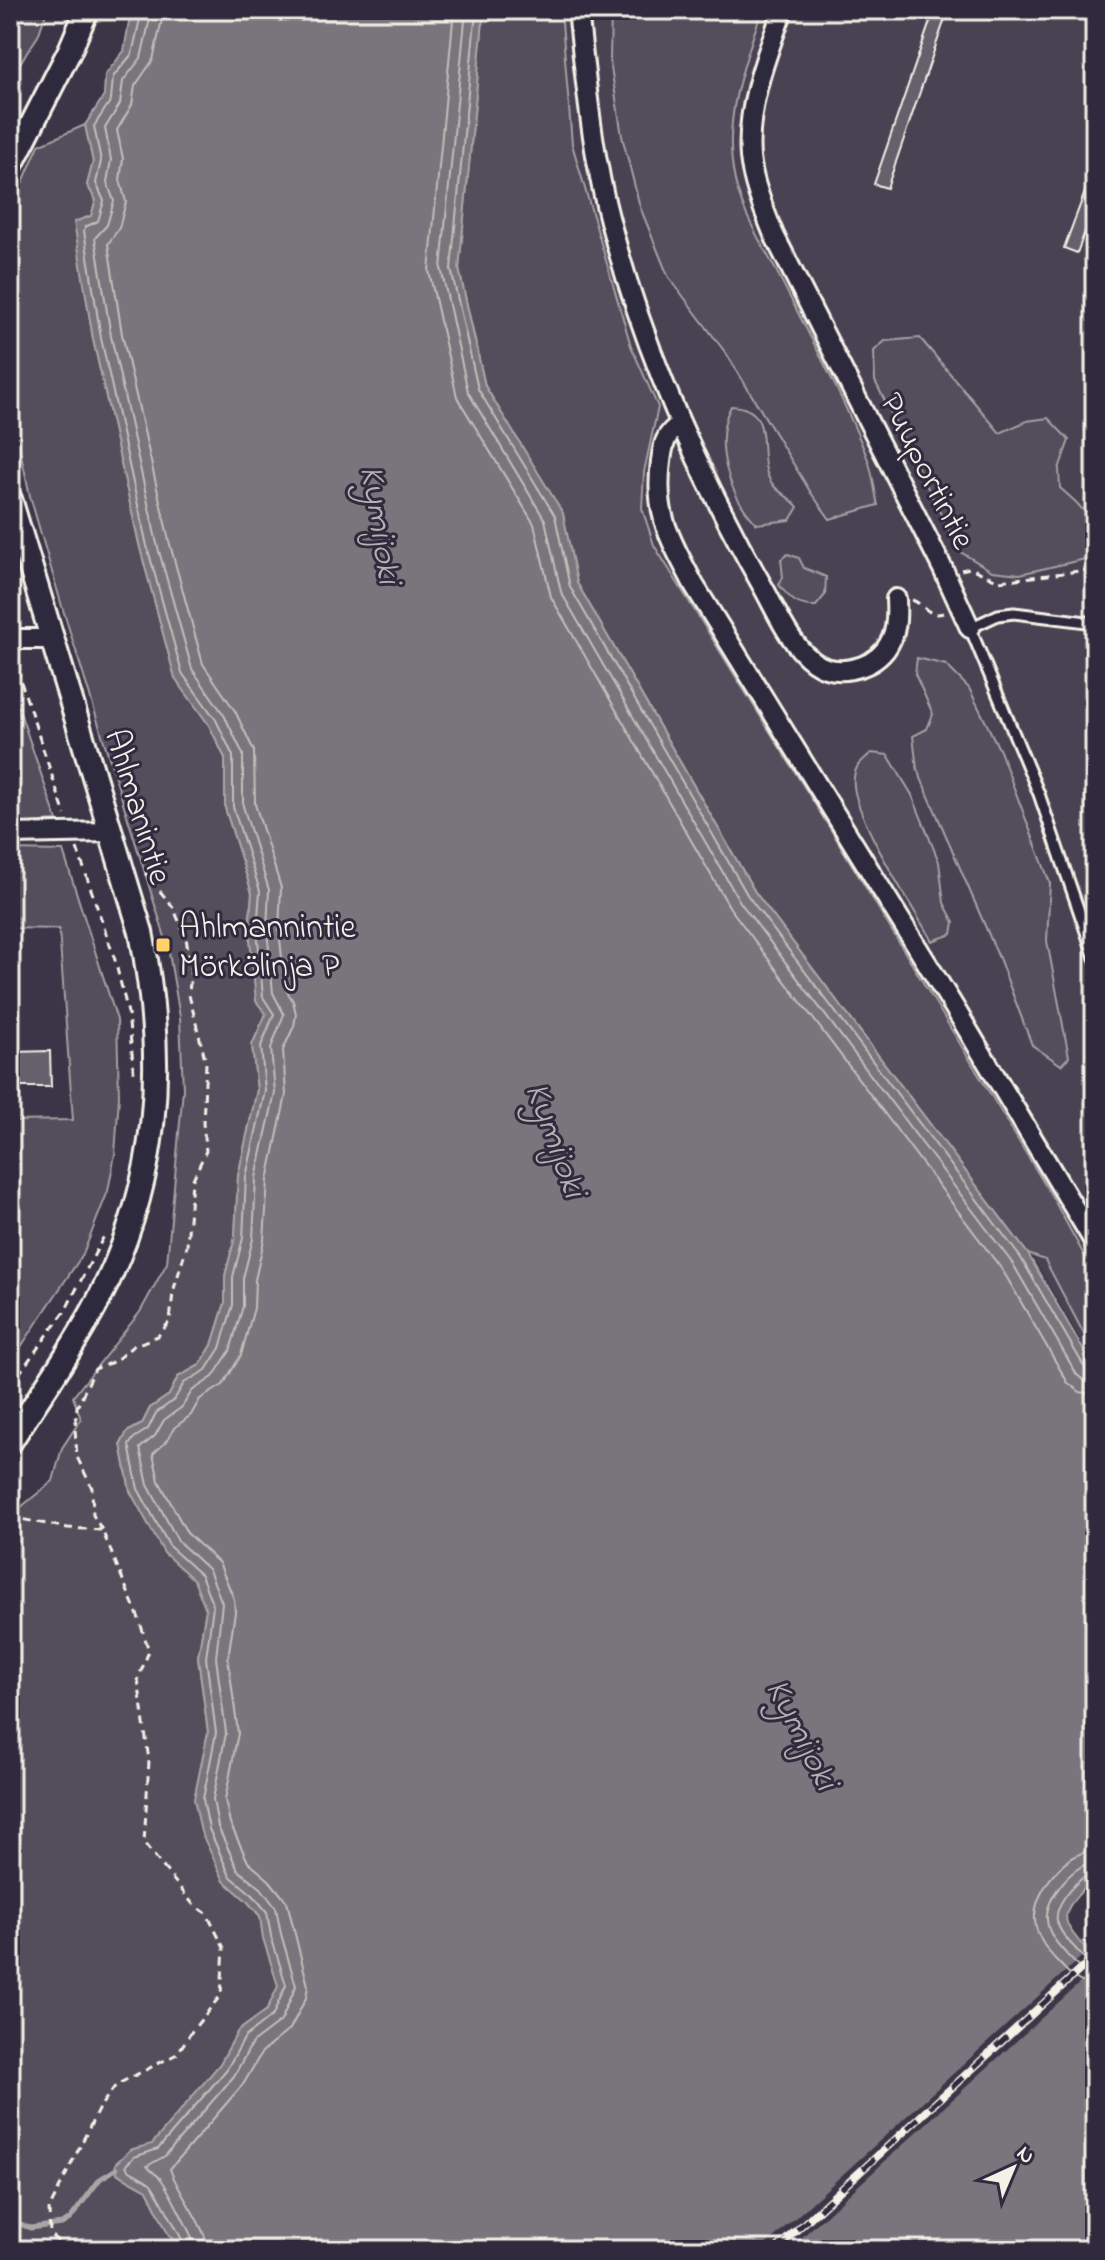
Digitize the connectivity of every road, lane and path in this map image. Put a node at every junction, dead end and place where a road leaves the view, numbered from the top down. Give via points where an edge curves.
1 (87, 10) edge
2 (578, 10) edge
3 (783, 10) edge
4 (10, 167) edge
5 (680, 425) junction
6 (10, 499) edge
7 (1095, 569) edge
8 (961, 570) dead end
9 (901, 598) joint
10 (944, 603) dead end
11 (1095, 623) edge
12 (970, 628) junction
13 (10, 639) edge
14 (53, 639) junction
15 (10, 648) edge
16 (69, 826) dead end
17 (112, 832) junction
18 (10, 834) edge
19 (75, 842) dead end
20 (1095, 958) edge
21 (135, 1078) dead end
22 (107, 1229) dead end
23 (1095, 1243) edge
24 (10, 1386) edge
25 (10, 1442) edge
26 (10, 1517) edge
27 (70, 2250) edge

1 - 4 street
2 - 5 street via 607,211 650,352
3 - 12 street, Puuportintie via 752,117 750,158 760,199
5 - 9 street via 793,640 816,664 843,670 875,661 896,629
5 - 23 street via 667,435 660,469 659,510 669,536
6 - 14 street, Ahlmanintie
7 - 8 path via 999,581 970,568
9 - 10 path via 938,615 948,612
11 - 12 lane via 1014,613
12 - 20 lane, Puuportintie via 1039,794
13 - 14 street
14 - 17 street, Ahlmanintie
15 - 16 path
17 - 18 street
17 - 25 street, Ahlmanintie via 153,994 156,1082 149,1156 128,1234 101,1294
19 - 21 path via 115,960
22 - 24 path via 65,1311
26 - 27 path via 102,1530 149,1651 138,1679 149,1761 144,1843 207,1914 224,1948 221,1995 177,2054 116,2085 59,2185 49,2209 50,2235

